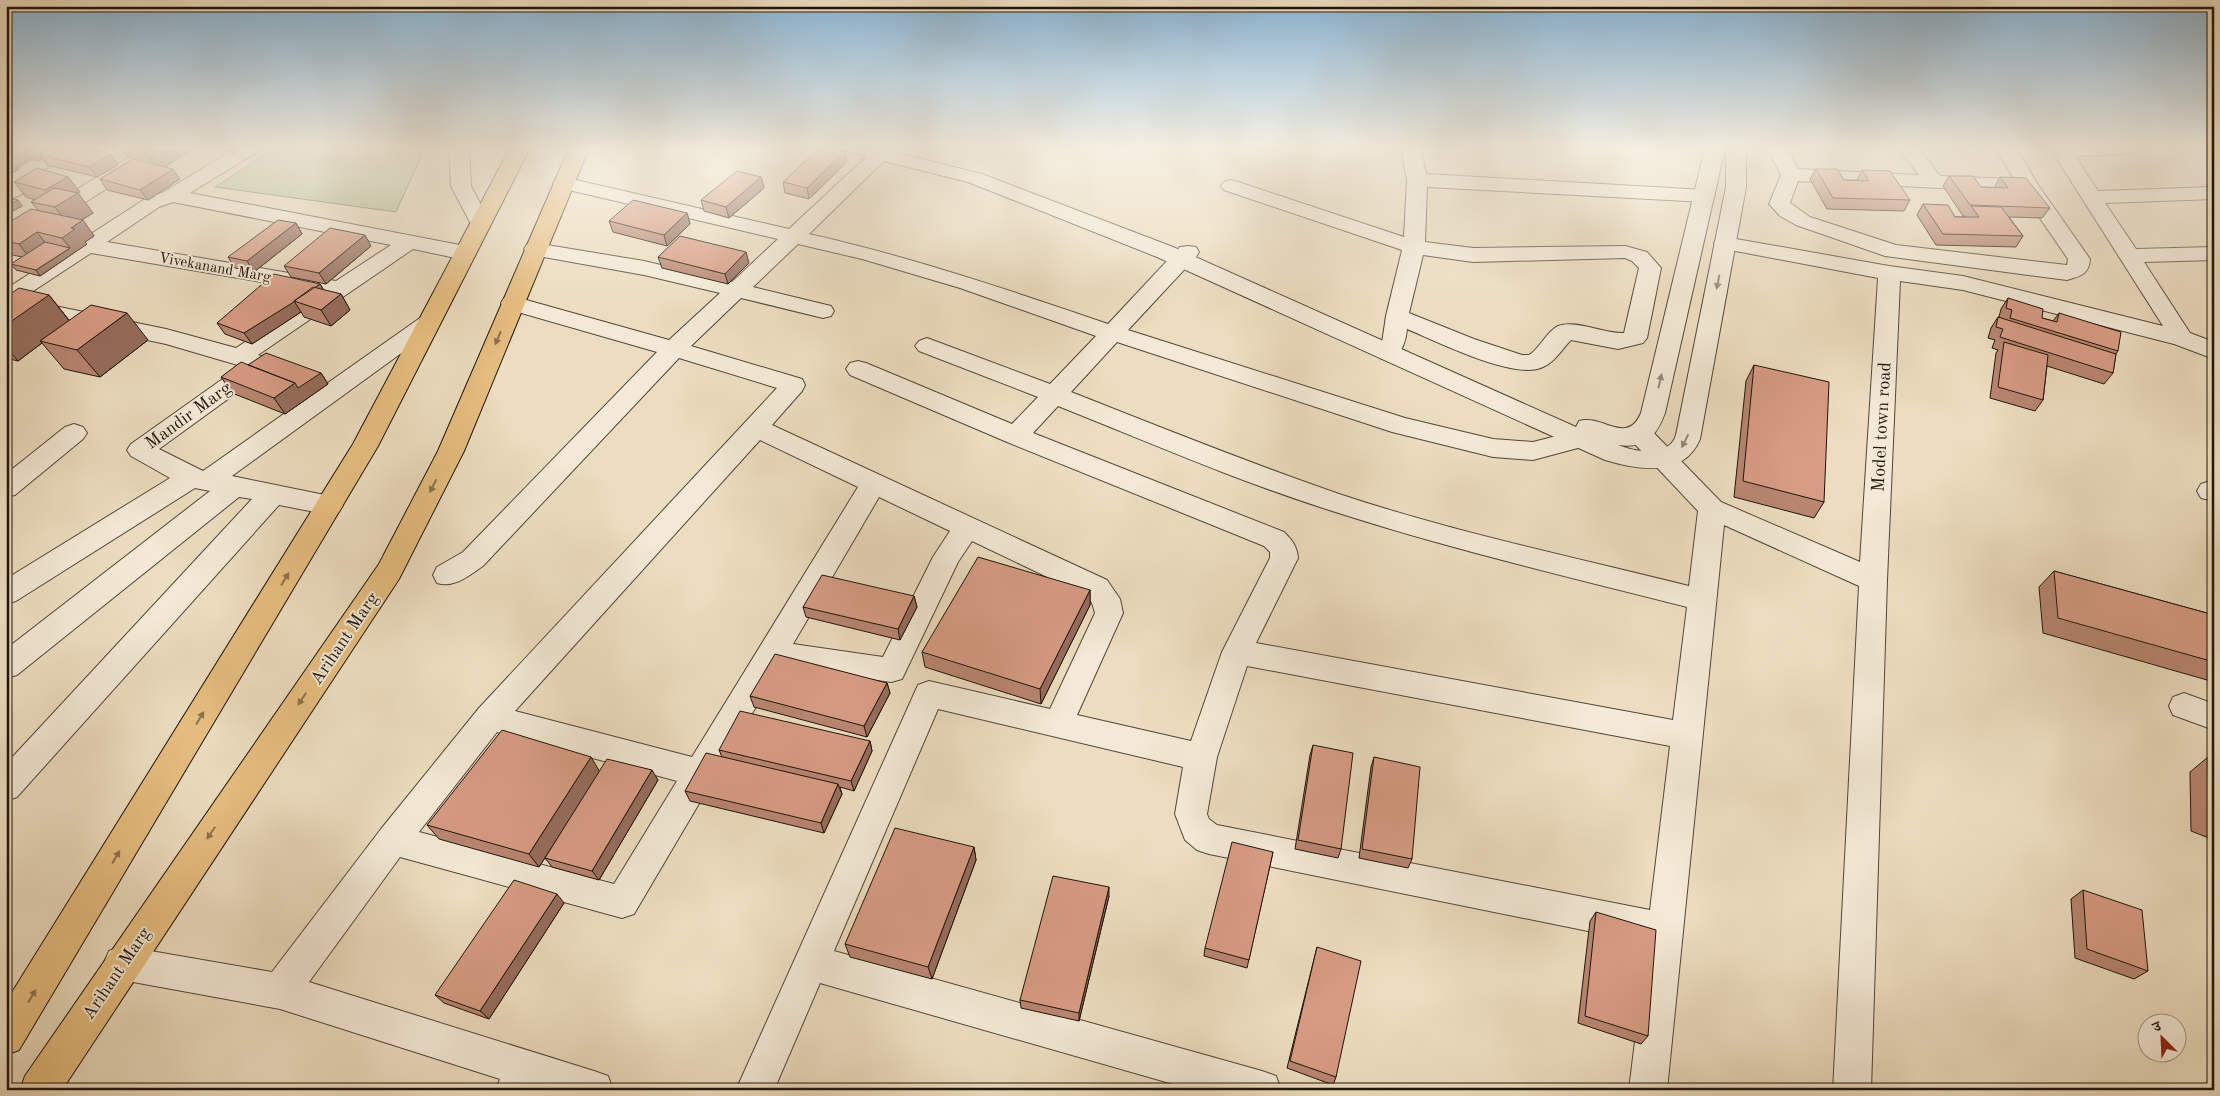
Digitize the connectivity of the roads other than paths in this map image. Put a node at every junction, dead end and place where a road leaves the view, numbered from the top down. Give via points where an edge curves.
1 (75, 199) edge
2 (163, 199) edge
3 (188, 199) edge
4 (468, 199) edge
5 (493, 199) edge
6 (555, 199) edge
7 (631, 199) edge
8 (833, 199) edge
9 (1032, 199) edge
10 (1270, 199) edge
11 (1416, 199) edge
12 (1704, 199) edge
13 (1734, 199) edge
14 (1781, 199) edge
15 (2037, 199) edge
16 (2092, 199) edge
17 (480, 224) junction
18 (1693, 236) junction
19 (794, 237) junction
20 (6, 242) edge
21 (410, 242) junction
22 (1726, 244) junction
23 (90, 246) junction
24 (1414, 247) junction
25 (535, 249) junction
26 (465, 253) junction
27 (2214, 253) edge
28 (1184, 255) junction
29 (2128, 256) junction
30 (1889, 273) junction
31 (341, 289) junction
32 (736, 290) junction
33 (6, 301) edge
34 (512, 303) junction
35 (823, 311) dead end
36 (1397, 316) junction
37 (428, 324) junction
38 (1112, 333) junction
39 (2182, 338) junction
40 (927, 346) dead end
41 (1391, 348) junction
42 (674, 349) junction
43 (2214, 351) edge
44 (240, 356) junction
45 (858, 369) dead end
46 (1055, 395) junction
47 (756, 428) junction
48 (74, 433) dead end
49 (1640, 434) junction
50 (1016, 436) junction
51 (1580, 439) junction
52 (1663, 458) junction
53 (199, 479) junction
54 (874, 483) junction
55 (235, 486) junction
56 (6, 488) edge
57 (273, 494) junction
58 (330, 505) junction
59 (1712, 509) junction
60 (968, 526) junction
61 (447, 575) dead end
62 (1873, 580) junction
63 (6, 593) edge
64 (1701, 600) junction
65 (772, 652) junction
66 (1237, 652) junction
67 (6, 666) edge
68 (2184, 706) dead end
69 (490, 717) junction
70 (2214, 717) edge
71 (1058, 724) junction
72 (1687, 736) junction
73 (1201, 757) junction
74 (699, 773) junction
75 (6, 787) edge
76 (394, 840) junction
77 (1666, 930) junction
78 (122, 963) junction
79 (812, 963) junction
80 (280, 991) junction
81 (6, 1037) edge
82 (521, 1079) edge
83 (39, 1090) edge
84 (594, 1090) edge
85 (755, 1090) edge
86 (1262, 1090) edge
87 (1648, 1090) edge
88 (1852, 1090) edge

1 - 20 street
2 - 23 street via 152,203
3 - 21 street
4 - 17 street
5 - 17 main road
6 - 25 main road, Arihant Marg
7 - 19 street
8 - 19 street
9 - 28 street
10 - 24 street
11 - 24 street
12 - 18 street
13 - 22 street
14 - 15 street via 1779,204 1787,212 1803,221 1893,251 2067,273 2078,269 2079,259
16 - 29 street
17 - 26 main road
18 - 22 street
49 -> 18 street via 1653,414
19 - 32 street
19 - 38 street via 968,283
21 - 26 street
21 - 31 street
22 - 30 street
22 -> 52 street via 1686,443 1676,454
23 - 31 street, Vivekanand Marg
23 - 33 street
24 - 36 street
24 - 36 street via 1473,255 1625,252 1637,254 1646,260 1650,268 1635,338 1627,342 1565,332 1540,360 1530,364 1505,360
25 - 32 street via 644,268
25 - 34 main road, Arihant Marg
26 - 37 main road
27 - 29 street
28 - 38 street
28 - 41 street
29 - 39 street
30 - 39 street via 1963,283
30 - 62 street, Model town road
31 - 44 street
32 - 35 street
32 - 42 street
33 - 44 street, Mandir Marg
34 - 42 street
34 -> 78 main road, Arihant Marg via 451,451 389,571
36 - 41 street
37 - 53 street
37 - 58 main road via 365,446
38 - 46 street
38 - 51 street via 1401,426 1493,448 1533,451
39 - 43 street
40 - 46 street
41 - 49 street via 1607,434 1622,437
41 - 51 street
42 - 47 street via 793,385
42 - 61 street via 473,559
44 - 53 street, Mandir Marg via 260,364 140,450
45 - 50 street
46 - 50 street
46 - 64 street via 1331,501 1427,530
47 - 54 street
47 - 69 street
48 - 56 street
49 - 52 street
50 - 66 street via 1274,539 1282,548 1284,558
51 - 52 street via 1614,454 1638,460
52 - 59 street
53 - 55 street, Mandir Marg
53 - 63 street
54 - 60 street
54 - 65 street
55 - 57 street, Mandir Marg
55 - 67 street
57 - 58 street, Mandir Marg
57 - 75 street
81 -> 58 main road
59 - 62 street
59 - 64 street
60 - 65 street via 947,557 891,670
60 - 71 street via 1097,588 1106,599 1109,613
62 - 88 street, Model town road
64 - 72 street
65 - 74 street
66 - 72 street
66 - 73 street
68 - 70 street
69 - 74 street
69 - 76 street
71 - 73 street
71 - 79 street via 929,694
72 - 77 street
73 - 77 street via 1191,814 1197,829 1209,839
74 - 76 street via 622,902
76 - 80 street
77 - 87 street
78 - 80 street
78 - 83 main road, Arihant Marg
79 - 85 street
79 - 86 street
80 - 82 street
82 - 84 street

